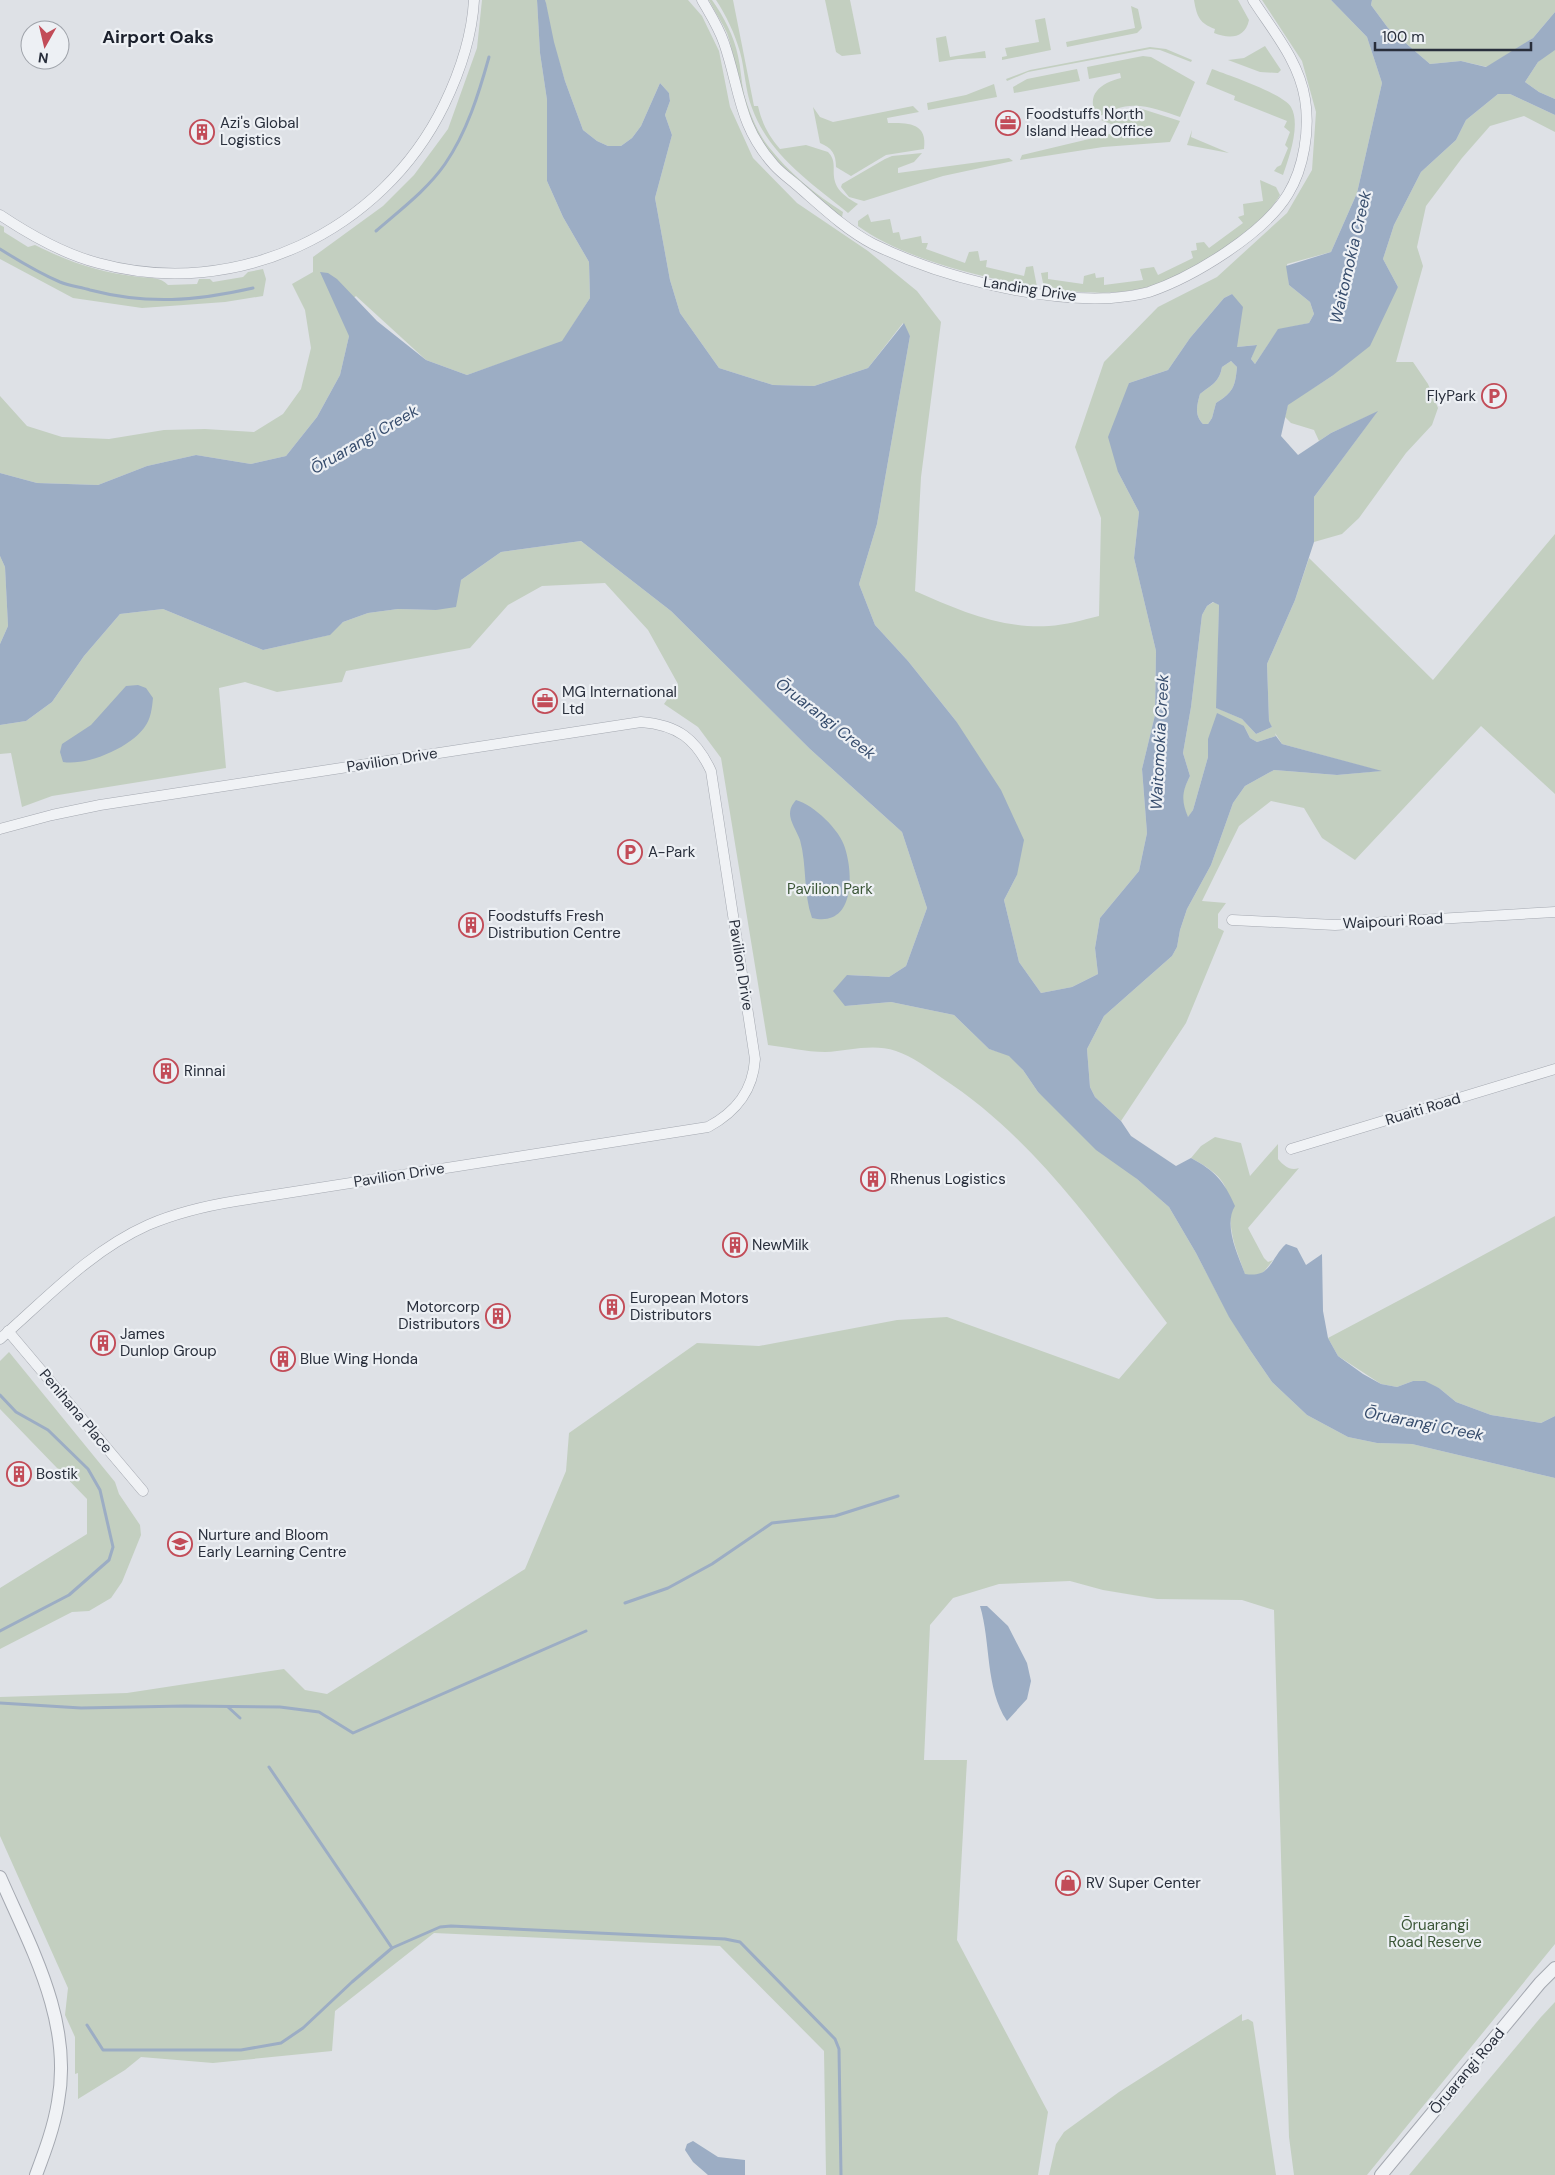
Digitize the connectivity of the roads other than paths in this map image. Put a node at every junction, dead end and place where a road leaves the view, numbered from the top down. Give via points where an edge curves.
1 (474, 0) edge
2 (702, 0) edge
3 (1253, 0) edge
4 (0, 215) edge
5 (0, 829) edge
6 (1555, 912) edge
7 (1232, 920) dead end
8 (1555, 1069) edge
9 (1291, 1149) dead end
10 (8, 1331) junction
11 (0, 1339) edge
12 (143, 1491) dead end
13 (0, 1877) edge
14 (1555, 1968) edge
15 (36, 2175) edge
16 (1381, 2175) edge

1 - 4 street via 473,20 455,84 435,125 416,153 397,177 360,210 307,243 253,264 221,270 152,272 99,264 74,256
2 - 3 street, Landing Drive via 724,43 743,116 758,144 774,165 848,227 890,251 971,280 1045,295 1112,298 1148,292 1213,261 1270,216 1292,187 1304,147 1305,100 1294,62
5 - 10 street, Pavilion Drive via 100,805 642,722 659,723 684,734 694,743 711,771 755,1059 754,1073 745,1095 733,1110 708,1127 236,1200 194,1208 166,1218 109,1246 68,1277
6 - 7 street, Waipouri Road via 1335,925
8 - 9 street, Ruaiti Road
10 - 11 street, Pavilion Drive
10 - 12 street, Penihana Place
13 - 15 street via 49,1992 58,2024 59,2100
14 - 16 street, Ōruarangi Road

